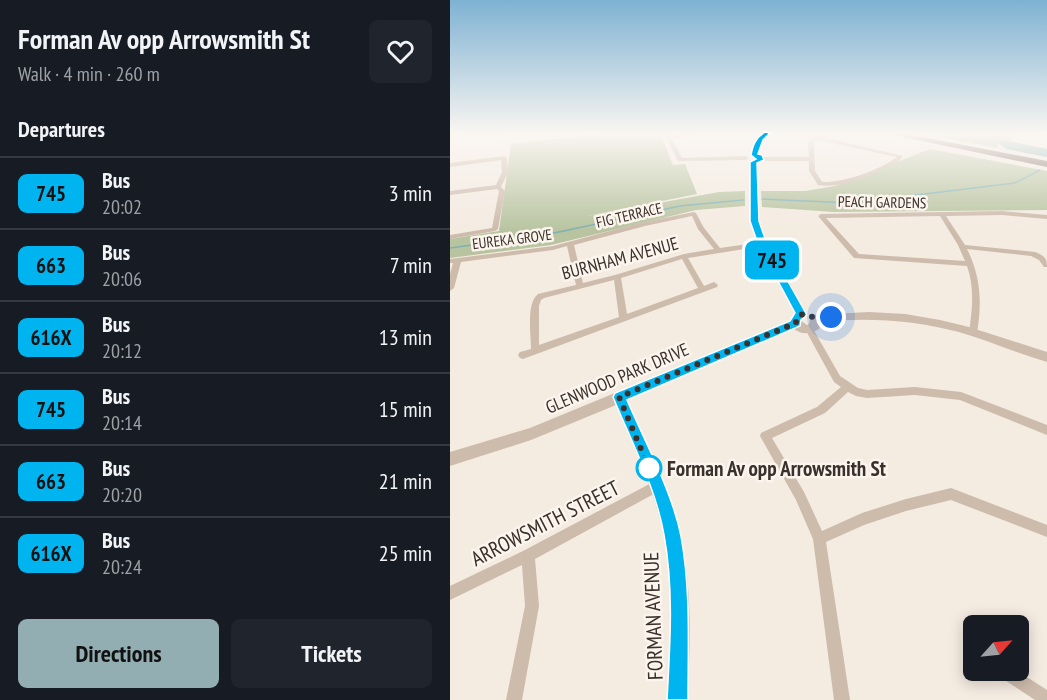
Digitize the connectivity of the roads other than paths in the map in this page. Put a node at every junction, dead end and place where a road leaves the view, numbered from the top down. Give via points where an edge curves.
1 (506, 166) edge
2 (754, 166) edge
3 (812, 166) edge
4 (883, 166) edge
5 (498, 187) junction
6 (450, 193) edge
7 (943, 216) junction
8 (1047, 217) edge
9 (450, 237) edge
10 (570, 244) junction
11 (763, 244) junction
12 (964, 247) junction
13 (717, 249) junction
14 (684, 256) junction
15 (454, 260) edge
16 (970, 264) junction
17 (1047, 265) edge
18 (617, 277) junction
19 (580, 285) junction
20 (714, 285) dead end
21 (450, 288) edge
22 (702, 289) junction
23 (623, 318) junction
24 (798, 319) junction
25 (812, 324) junction
26 (973, 333) junction
27 (535, 350) junction
28 (523, 355) dead end
29 (1047, 357) edge
30 (846, 387) junction
31 (619, 397) junction
32 (1047, 430) edge
33 (450, 459) edge
34 (657, 486) junction
35 (1047, 531) edge
36 (819, 539) junction
37 (528, 556) junction
38 (450, 593) edge
39 (1019, 681) edge
40 (1047, 699) edge
41 (514, 700) edge
42 (678, 700) edge
43 (842, 700) edge

1 - 5 street
2 - 11 street via 754,221
3 - 4 street via 820,184 831,185
5 - 6 street
5 - 9 street via 502,191 495,229
7 - 8 street, PEACH GARDENS via 1002,213
7 - 12 street
7 - 16 street, PEACH GARDENS via 821,216 857,256
10 - 13 street, FIG TERRACE via 694,214
10 - 15 street, EUREKA GROVE
10 - 19 street
11 - 13 street, BURNHAM AVENUE
11 - 24 street
12 - 16 street
12 - 17 street via 1032,254
13 - 14 street, BURNHAM AVENUE
14 - 18 street, BURNHAM AVENUE
14 - 22 street
15 - 21 street
16 - 26 street via 979,302
18 - 19 street, BURNHAM AVENUE
18 - 23 street
19 - 27 street, BURNHAM AVENUE via 537,299
20 - 22 street
22 - 23 street
23 - 27 street
24 - 25 street via 802,329
24 - 31 street, GLENWOOD PARK DRIVE
25 - 26 street via 840,316 893,316
25 - 30 street via 837,379
26 - 29 street
27 - 28 street
30 - 32 street via 867,394 915,391 961,396
30 - 36 street via 821,410 765,436 800,496
31 - 33 street, GLENWOOD PARK DRIVE via 517,440
31 - 34 street, FORMAN AVENUE
34 - 37 street, ARROWSMITH STREET
34 - 42 street, FORMAN AVENUE via 672,534 678,572
35 - 36 street via 951,494 862,519
36 - 43 street
37 - 38 street, ARROWSMITH STREET
37 - 41 street via 532,606
39 - 40 street

